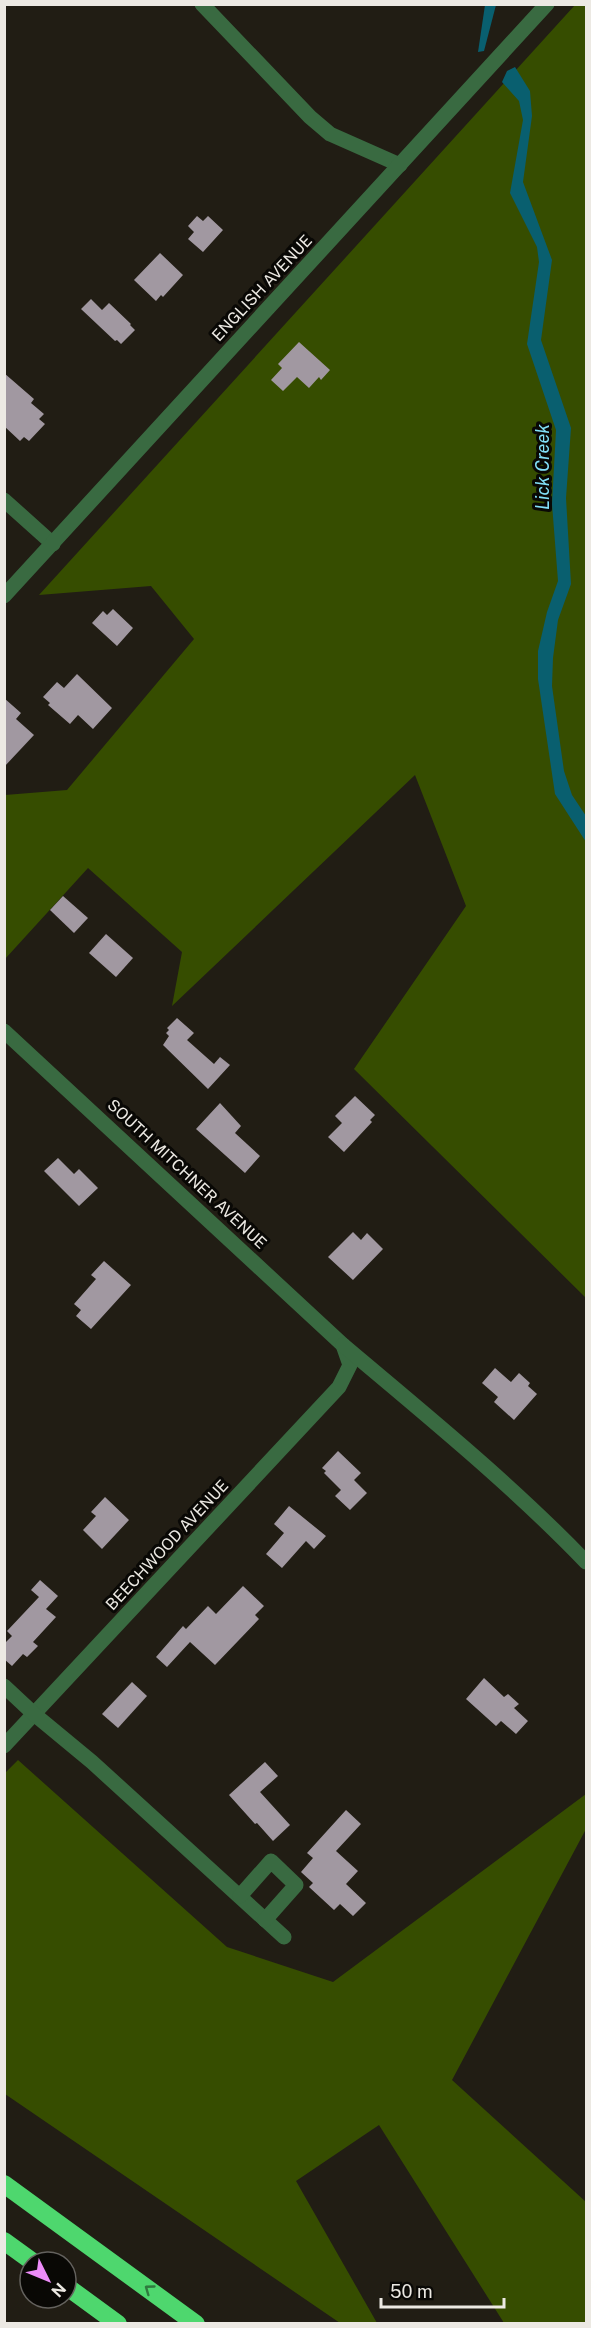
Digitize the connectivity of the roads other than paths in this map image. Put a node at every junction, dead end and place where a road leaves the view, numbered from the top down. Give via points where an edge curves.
1 (202, 4) edge
2 (547, 4) edge
3 (400, 165) junction
4 (4, 500) edge
5 (53, 544) junction
6 (4, 596) edge
7 (4, 1031) edge
8 (343, 1345) junction
9 (350, 1365) joint
10 (586, 1562) edge
11 (4, 1686) edge
12 (34, 1714) junction
13 (4, 1746) edge
14 (240, 1896) junction
15 (265, 1920) junction
16 (284, 1936) dead end
17 (4, 2184) edge
18 (4, 2241) edge
19 (18, 2251) edge
20 (78, 2295) edge
21 (117, 2324) edge
22 (196, 2324) edge

1 - 3 street via 330,134
2 - 3 street, ENGLISH AVENUE
3 - 5 street, ENGLISH AVENUE
4 - 5 street
5 - 6 street, ENGLISH AVENUE
7 - 8 street, SOUTH MITCHNER AVENUE
8 - 9 street, SOUTH MITCHNER AVENUE
8 - 10 street, SOUTH MITCHNER AVENUE via 463,1446
9 - 12 street, BEECHWOOD AVENUE via 339,1387
11 - 12 street
12 - 13 street, BEECHWOOD AVENUE
12 - 14 street
14 - 15 street
14 - 15 street via 271,1861 296,1885
15 - 16 street
22 -> 17 highway
18 - 19 highway
20 - 21 highway

